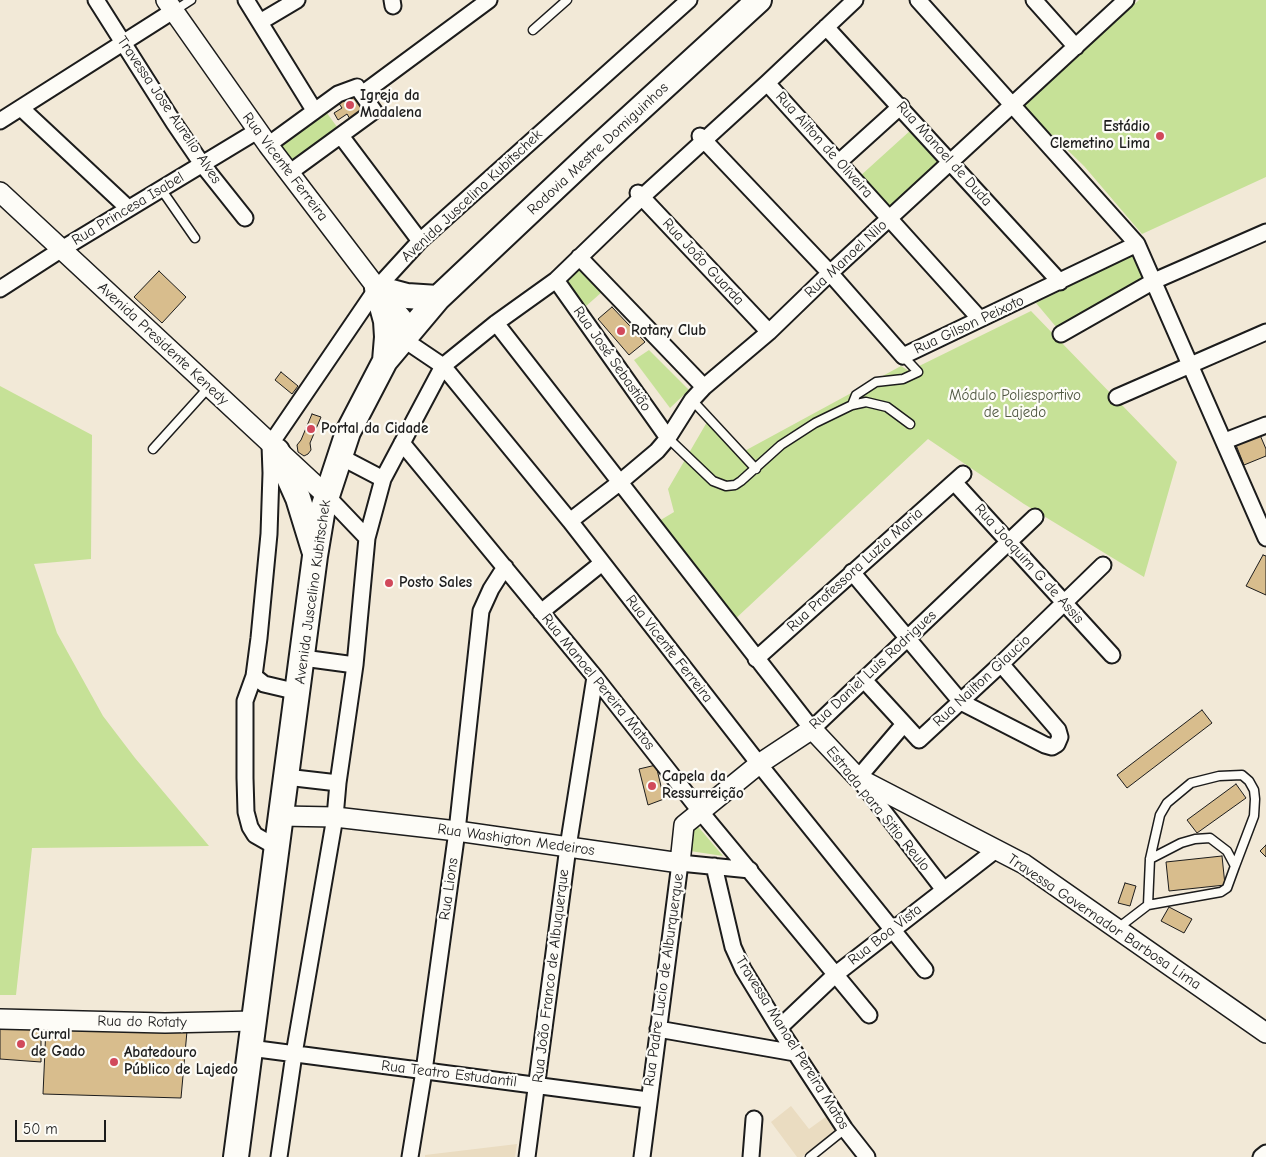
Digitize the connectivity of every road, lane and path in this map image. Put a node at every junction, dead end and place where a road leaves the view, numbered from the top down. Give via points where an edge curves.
1 (96, 0) edge
2 (191, 0) edge
3 (246, 0) edge
4 (297, 0) edge
5 (489, 0) edge
6 (567, 0) edge
7 (689, 0) edge
8 (759, 0) edge
9 (855, 0) edge
10 (918, 0) edge
11 (1034, 0) edge
12 (1126, 0) edge
13 (169, 6) edge
14 (260, 22) junction
15 (826, 27) junction
16 (533, 30) dead end
17 (122, 42) junction
18 (1076, 47) junction
19 (767, 83) junction
20 (362, 94) junction
21 (1014, 105) junction
22 (900, 106) junction
23 (21, 108) junction
24 (314, 110) junction
25 (0, 121) edge
26 (341, 136) junction
27 (262, 138) junction
28 (702, 138) junction
29 (839, 162) junction
30 (952, 162) junction
31 (202, 164) junction
32 (289, 173) junction
33 (161, 188) junction
34 (0, 192) edge
35 (640, 195) junction
36 (128, 208) junction
37 (245, 218) dead end
38 (891, 218) junction
39 (1266, 232) edge
40 (195, 238) dead end
41 (420, 241) junction
42 (1138, 244) junction
43 (62, 249) junction
44 (579, 257) junction
45 (830, 273) junction
46 (556, 280) junction
47 (1154, 281) junction
48 (1060, 282) junction
49 (377, 288) junction
50 (0, 289) edge
51 (438, 298) junction
52 (980, 319) junction
53 (496, 323) junction
54 (768, 332) junction
55 (1266, 332) edge
56 (407, 334) junction
57 (1060, 334) dead end
58 (903, 356) junction
59 (385, 361) junction
60 (1190, 365) junction
61 (443, 366) junction
62 (209, 387) junction
63 (704, 387) junction
64 (1117, 397) dead end
65 (692, 400) junction
66 (852, 405) junction
67 (910, 424) dead end
68 (1266, 425) edge
69 (668, 438) junction
70 (1225, 441) junction
71 (402, 442) junction
72 (274, 448) junction
73 (153, 449) dead end
74 (339, 456) junction
75 (756, 469) junction
76 (958, 478) joint
77 (383, 479) junction
78 (619, 483) junction
79 (326, 495) junction
80 (1035, 517) dead end
81 (570, 521) junction
82 (1264, 530) edge
83 (367, 538) junction
84 (1010, 541) junction
85 (315, 556) junction
86 (602, 563) junction
87 (1103, 565) dead end
88 (505, 567) junction
89 (852, 572) junction
90 (1064, 602) junction
91 (541, 612) junction
92 (909, 638) junction
93 (1112, 655) dead end
94 (303, 658) junction
95 (756, 659) junction
96 (1001, 664) junction
97 (355, 665) junction
98 (254, 676) junction
99 (595, 677) junction
100 (864, 680) junction
101 (298, 692) junction
102 (961, 702) junction
103 (904, 724) junction
104 (812, 728) junction
105 (759, 764) junction
106 (286, 778) junction
107 (858, 778) junction
108 (338, 783) junction
109 (700, 811) junction
110 (280, 816) junction
111 (335, 817) junction
112 (457, 831) junction
113 (568, 847) junction
114 (997, 849) junction
115 (275, 852) junction
116 (1150, 858) junction
117 (680, 863) junction
118 (714, 866) junction
119 (1235, 866) junction
120 (750, 870) junction
121 (944, 890) junction
122 (1148, 905) junction
123 (892, 929) junction
124 (1116, 930) junction
125 (925, 970) dead end
126 (836, 974) junction
127 (869, 1015) dead end
128 (0, 1019) edge
129 (254, 1021) junction
130 (658, 1028) junction
131 (779, 1028) junction
132 (1266, 1033) edge
133 (250, 1048) junction
134 (796, 1053) junction
135 (294, 1054) junction
136 (424, 1071) junction
137 (537, 1086) junction
138 (648, 1100) junction
139 (754, 1119) dead end
140 (845, 1129) junction
141 (1266, 1153) edge
142 (236, 1157) edge
143 (280, 1157) edge
144 (410, 1157) edge
145 (527, 1157) edge
146 (642, 1157) edge
147 (751, 1157) edge
148 (810, 1157) edge
149 (866, 1157) edge
150 (1261, 1157) edge

1 - 17 street, Travessa Jose Aurelio Alves
2 - 13 lane
3 - 14 street
4 - 14 street
5 - 20 street
6 - 16 lane
7 - 41 street, Avenida Juscelino Kubitschek
8 - 51 main road, Rodovia Mestre Domiguinhos
9 - 15 street
10 - 21 street
11 - 18 street
12 - 18 street, Rua Manoel Nilo
13 - 17 street
13 - 27 street, Rua Vicente Ferreira
14 - 24 street
15 - 19 street
15 - 22 street, Rua Manoel de Duda
17 - 23 street
17 - 31 street, Travessa Jose Aurelio Alves
18 - 21 street, Rua Manoel Nilo
19 - 28 street
19 - 29 street, Rua Ailton de Oliveira
20 - 24 street, Rua Princesa Isabel via 357,87 338,94
20 - 26 street via 374,111
21 - 30 street, Rua Manoel Nilo
21 - 42 street
22 - 29 street
22 - 30 street, Rua Manoel de Duda
23 - 25 street
23 - 36 street
24 - 27 street, Rua Princesa Isabel
26 - 32 street
26 - 41 street
27 - 31 street, Rua Princesa Isabel
27 - 32 street, Rua Vicente Ferreira
28 - 35 street
28 - 45 street, Rua Gilson Peixoto
29 - 38 street, Rua Ailton de Oliveira
30 - 38 street, Rua Manoel Nilo
30 - 48 street, Rua Manoel de Duda
31 - 33 street, Rua Princesa Isabel
31 - 37 street, Travessa Jose Aurelio Alves
32 - 49 street, Rua Vicente Ferreira
33 - 36 street, Rua Princesa Isabel
33 - 40 lane
34 - 43 street, Avenida Presidente Kenedy
35 - 44 street
35 - 54 street, Rua João Guarda
36 - 43 street, Rua Princesa Isabel
38 - 45 street, Rua Manoel Nilo
38 - 52 street, Rua Ailton de Oliveira
39 - 47 street
41 - 49 street, Avenida Juscelino Kubitschek
42 - 47 street
42 - 48 street, Rua Gilson Peixoto
43 - 50 street, Rua Princesa Isabel
43 - 62 street, Avenida Presidente Kenedy
44 - 46 street
44 - 63 street
45 - 54 street, Rua Manoel Nilo
45 - 58 street, Rua Gilson Peixoto
46 - 53 street
46 - 69 street, Rua José Sebastião
47 - 57 street
47 - 60 street
48 - 52 street, Rua Gilson Peixoto
49 - 51 main road via 408,296
49 - 56 street, Rua Vicente Ferreira
49 - 59 main road via 386,321
49 - 72 street, Avenida Juscelino Kubitschek
51 - 56 main road, Avenida Juscelino Kubitschek
52 - 58 street, Rua Gilson Peixoto
53 - 61 street
53 - 78 street
54 - 63 street, Rua Manoel Nilo
55 - 60 street
56 - 59 main road, Avenida Juscelino Kubitschek
56 - 61 street, Rua Vicente Ferreira
58 - 66 lane via 918,372 876,382 856,395
59 - 74 main road, Avenida Juscelino Kubitschek
60 - 64 street
60 - 70 street
61 - 71 street
61 - 81 street, Rua Vicente Ferreira
62 - 72 street, Avenida Presidente Kenedy
62 - 73 lane
63 - 65 street, Rua Manoel Nilo
65 - 69 street, Rua Manoel Nilo
65 - 75 lane
66 - 67 lane via 866,402 882,405
66 - 75 lane via 781,445
68 - 70 street
69 - 75 lane via 719,484 735,485
69 - 78 street, Rua Manoel Nilo
70 - 82 street
71 - 77 street
71 - 88 street, Rua Manoel Pereira Matos
72 - 79 street, Avenida Presidente Kenedy
72 - 85 main road via 298,498
72 - 98 street
74 - 77 street
74 - 79 main road, Avenida Juscelino Kubitschek
76 - 84 street, Rua Joaquim G de Assis
76 - 89 street, Rua Professora Luzia Maria
77 - 83 street
78 - 81 street, Rua Manoel Nilo
78 - 95 street
79 - 83 street
79 - 85 main road, Avenida Juscelino Kubitschek
80 - 84 street, Rua Daniel Luis Rodrigues
81 - 86 street, Rua Vicente Ferreira
83 - 97 street
84 - 90 street, Rua Joaquim G de Assis
84 - 92 street, Rua Daniel Luis Rodrigues
85 - 94 main road, Avenida Juscelino Kubitschek
86 - 91 street
86 - 105 street, Rua Vicente Ferreira
87 - 90 street, Rua Nailton Glaucio
88 - 91 street, Rua Manoel Pereira Matos
88 - 112 street, Rua Lions via 481,611
89 - 92 street
89 - 95 street, Rua Professora Luzia Maria
90 - 93 street, Rua Joaquim G de Assis
90 - 96 street, Rua Nailton Glaucio
91 - 99 street, Rua Manoel Pereira Matos
92 - 100 street, Rua Daniel Luis Rodrigues
92 - 102 street
94 - 97 street
94 - 101 main road, Avenida Juscelino Kubitschek
95 - 104 street
96 - 102 street, Rua Nailton Glaucio
96 - 102 street via 1058,730 1058,744 1045,746
97 - 108 street
98 - 101 street via 264,684
98 - 115 street via 245,701 246,812 255,835
99 - 109 street, Rua Manoel Pereira Matos
99 - 113 street, Rua João Franco de Albuquerque
100 - 103 street, Rua Nailton Glaucio
100 - 104 street, Rua Daniel Luis Rodrigues
101 - 106 main road, Avenida Juscelino Kubitschek
102 - 103 street, Rua Nailton Glaucio via 919,740
103 - 107 street
104 - 105 street, Rua Daniel Luis Rodrigues
104 - 107 street, Estrada para Sitio Reulo
105 - 109 street, Rua Daniel Luis Rodrigues
105 - 123 street, Rua Vicente Ferreira
106 - 108 street
106 - 110 main road, Avenida Juscelino Kubitschek
107 - 114 street, Travessa Governador Barbosa Lima
107 - 121 street, Estrada para Sitio Reulo
108 - 111 street
109 - 117 street, Rua Padre Lucio de Alburquerque via 684,825
109 - 120 street, Rua Manoel Pereira Matos
110 - 111 street, Rua Washigton Medeiros
110 - 115 main road, Avenida Juscelino Kubitschek
111 - 112 street, Rua Washigton Medeiros
111 - 135 street
112 - 113 street, Rua Washigton Medeiros
112 - 136 street, Rua Lions
113 - 117 street, Rua Washigton Medeiros
113 - 137 street, Rua João Franco de Albuquerque
114 - 121 street, Rua Boa Vista
114 - 124 street, Travessa Governador Barbosa Lima via 1024,864
115 - 129 main road, Avenida Juscelino Kubitschek
116 - 119 lane via 1181,843 1210,838 1227,851
116 - 119 lane via 1156,826 1167,803 1191,783 1219,776 1242,775 1254,790 1255,808
116 - 122 lane
117 - 118 street, Rua Washigton Medeiros
117 - 130 street, Rua Padre Lucio de Alburquerque
118 - 120 street, Rua Washigton Medeiros
118 - 131 street, Travessa Manoel Pereira Matos via 733,947 742,968
119 - 122 lane via 1227,888 1220,892
120 - 126 street, Rua Manoel Pereira Matos
121 - 123 street, Rua Boa Vista
122 - 124 lane
123 - 125 street, Rua Vicente Ferreira
123 - 126 street, Rua Boa Vista
124 - 132 street, Travessa Governador Barbosa Lima
126 - 127 street, Rua Manoel Pereira Matos
126 - 131 street, Rua Boa Vista
128 - 129 street, Rua do Rotaty via 165,1023
129 - 133 main road, Avenida Juscelino Kubitschek
130 - 134 street
130 - 138 street, Rua Padre Lucio de Alburquerque
131 - 134 street, Travessa Manoel Pereira Matos
133 - 135 street, Rua Teatro Estudantil
133 - 142 main road, Avenida Juscelino Kubitschek
134 - 140 street, Travessa Manoel Pereira Matos
135 - 136 street, Rua Teatro Estudantil
135 - 143 street
136 - 137 street, Rua Teatro Estudantil
136 - 144 street, Rua Lions
137 - 138 street, Rua Teatro Estudantil
137 - 145 street, Rua João Franco de Albuquerque
138 - 146 street, Rua Padre Lucio de Alburquerque
139 - 147 street
140 - 148 lane
140 - 149 street, Travessa Manoel Pereira Matos
141 - 150 street

